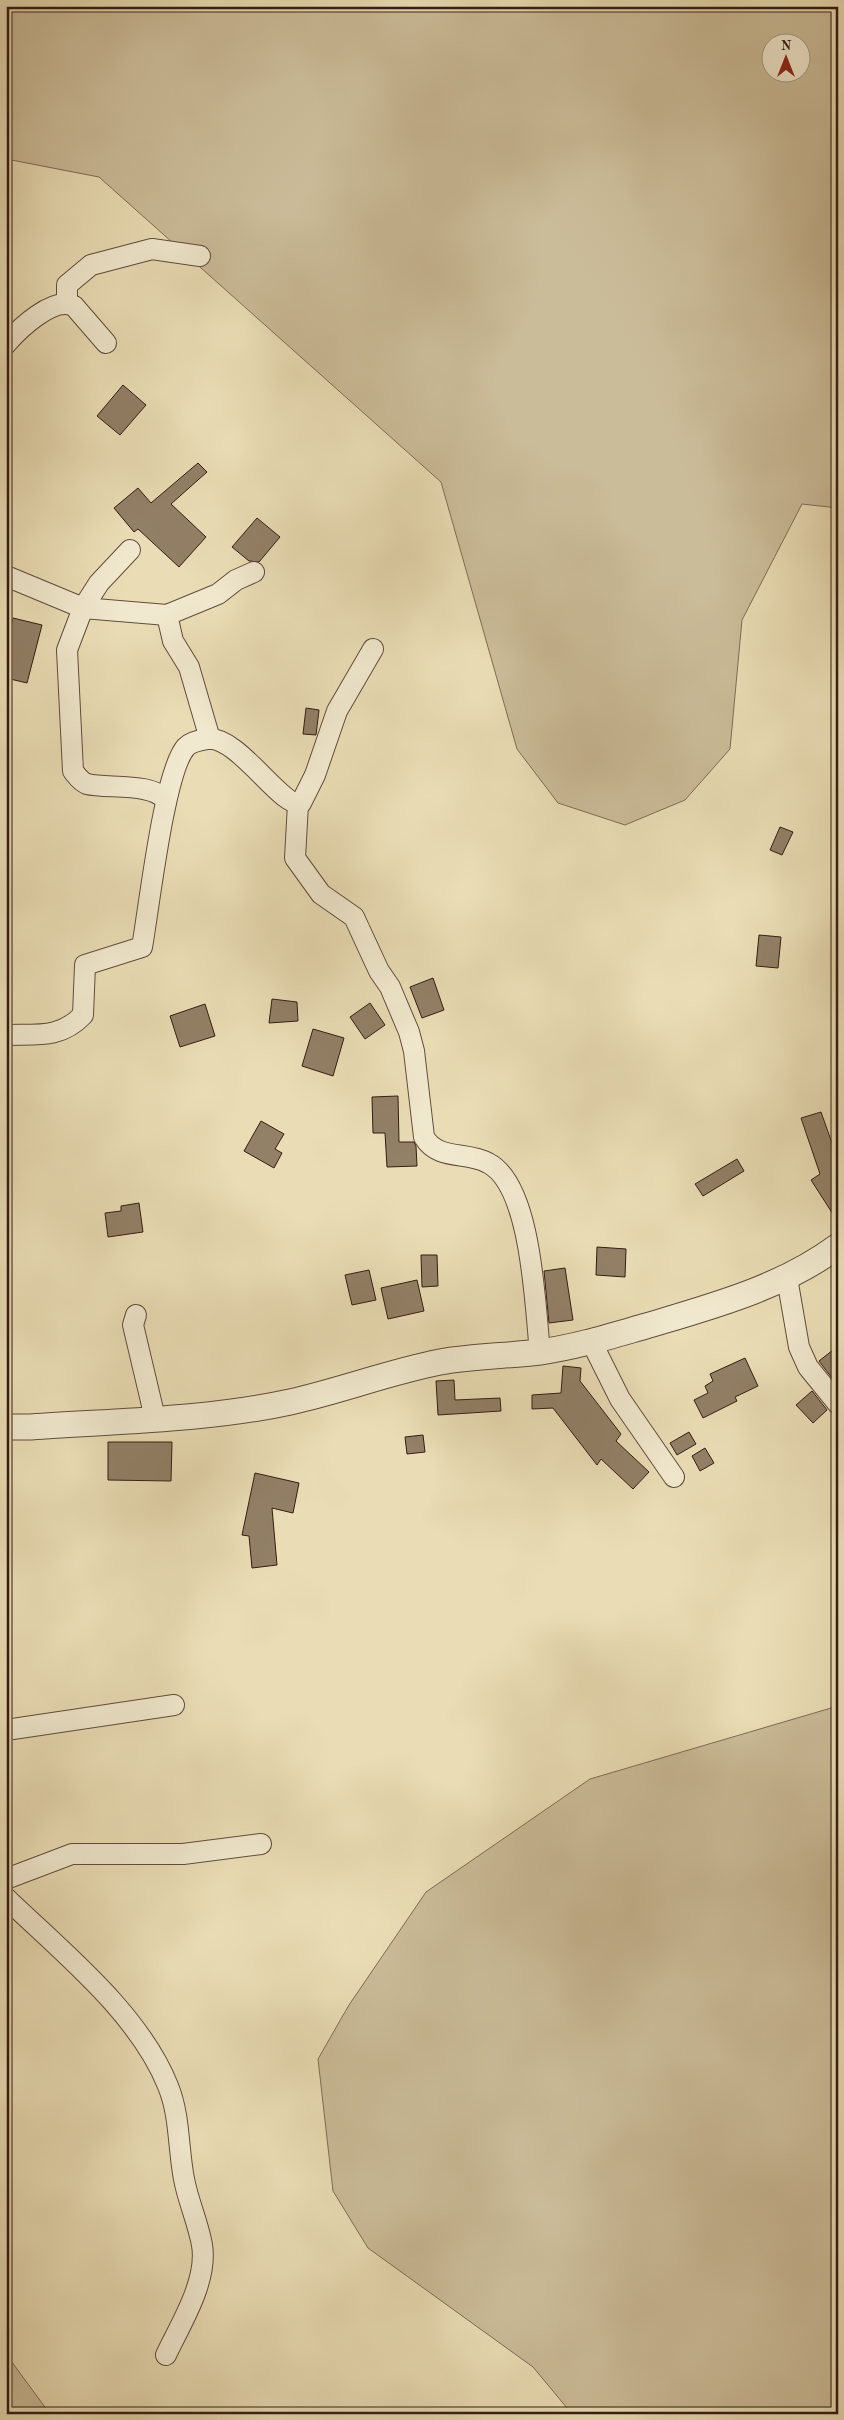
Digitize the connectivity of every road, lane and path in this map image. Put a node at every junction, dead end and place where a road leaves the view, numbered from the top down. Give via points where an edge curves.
1 (200, 256) dead end
2 (67, 303) junction
3 (10, 333) edge
4 (106, 343) dead end
5 (130, 550) dead end
6 (254, 572) dead end
7 (6, 576) edge
8 (83, 608) junction
9 (166, 615) junction
10 (373, 650) dead end
11 (210, 739) junction
12 (166, 802) junction
13 (298, 804) junction
14 (6, 1035) edge
15 (838, 1246) edge
16 (787, 1278) junction
17 (136, 1315) dead end
18 (592, 1341) junction
19 (540, 1352) junction
20 (838, 1404) edge
21 (155, 1418) junction
22 (6, 1427) edge
23 (674, 1477) dead end
24 (174, 1705) dead end
25 (6, 1730) edge
26 (261, 1844) dead end
27 (6, 1879) edge
28 (6, 1898) edge
29 (166, 2355) dead end

1 - 2 street via 152,249 91,265 67,286
2 - 3 street via 58,304
2 - 4 street via 74,306
5 - 8 street via 99,583
6 - 9 street via 236,580 218,594
7 - 8 street
8 - 9 street
8 - 12 street via 67,650 73,771 87,784 137,788 160,795
9 - 11 street via 173,641 189,667
10 - 13 street via 337,711 315,775 304,801
11 - 12 street via 187,746
11 - 13 street via 223,742 266,776 284,796
12 - 14 street via 142,947 85,965 83,1015 70,1027 54,1034
13 - 19 street via 295,858 321,894 354,917 409,1032 424,1137 437,1152 471,1157 498,1169 514,1195 527,1233
15 - 16 street
16 - 18 street via 714,1306
16 - 20 street via 799,1347 808,1367
17 - 21 street via 134,1325
18 - 19 street
18 - 23 street via 620,1399
19 - 21 street via 467,1357 290,1402
21 - 22 street
24 - 25 street
26 - 27 street via 183,1854 72,1854
28 - 29 street via 95,1984 130,2023 155,2059 168,2086 175,2110 185,2186 202,2246 201,2270 194,2293

